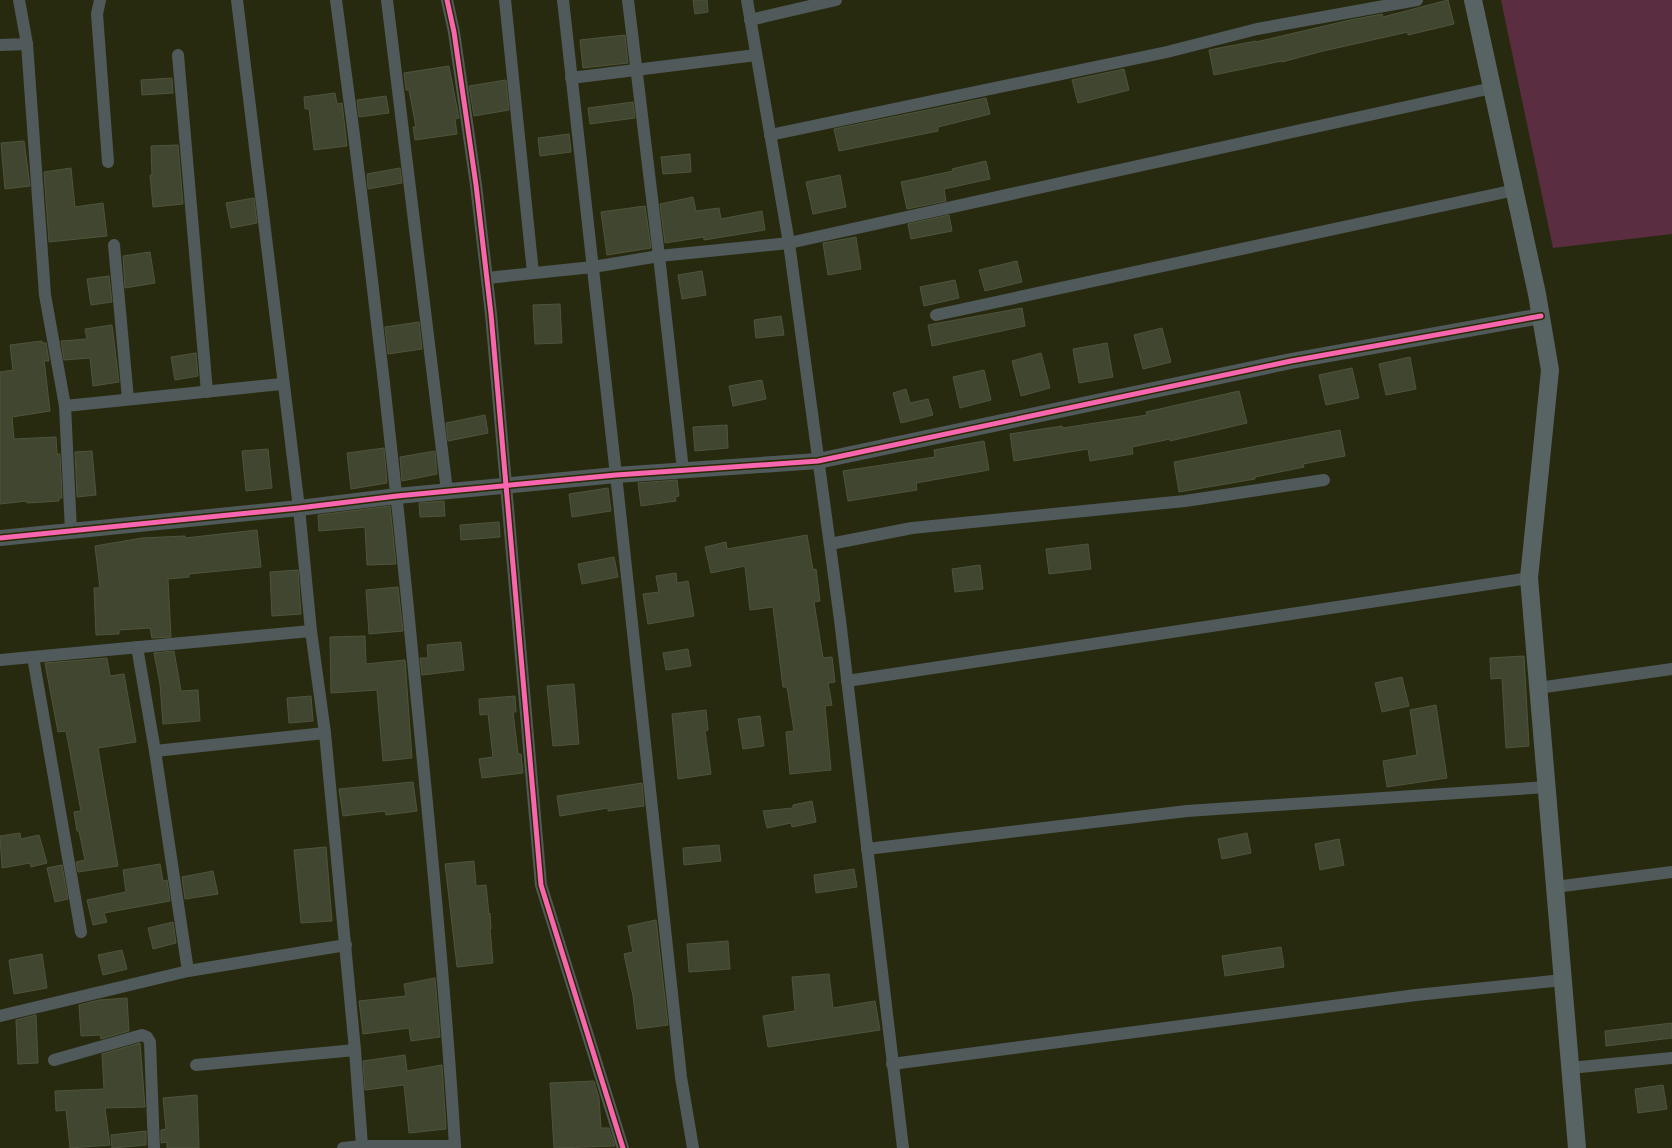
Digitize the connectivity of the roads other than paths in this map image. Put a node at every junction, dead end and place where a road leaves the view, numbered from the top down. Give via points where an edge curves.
1 (19, 0) edge
2 (100, 0) edge
3 (237, 0) edge
4 (336, 0) edge
5 (387, 0) edge
6 (447, 0) edge
7 (505, 0) edge
8 (563, 0) edge
9 (628, 0) edge
10 (747, 0) edge
11 (836, 0) edge
12 (1417, 0) edge
13 (1473, 0) edge
14 (750, 20) junction
15 (27, 44) junction
16 (0, 45) edge
17 (178, 55) dead end
18 (756, 55) junction
19 (636, 71) junction
20 (571, 78) junction
21 (1492, 88) junction
22 (770, 135) junction
23 (108, 162) dead end
24 (1514, 190) junction
25 (789, 243) junction
26 (114, 245) dead end
27 (659, 256) junction
28 (593, 267) junction
29 (533, 273) junction
30 (487, 278) junction
31 (936, 315) dead end
32 (1541, 316) junction
33 (282, 384) junction
34 (207, 392) junction
35 (128, 399) junction
36 (65, 406) junction
37 (818, 460) junction
38 (683, 470) junction
39 (616, 475) junction
40 (1324, 480) dead end
41 (506, 486) junction
42 (447, 491) junction
43 (397, 496) junction
44 (299, 508) junction
45 (71, 531) junction
46 (0, 538) edge
47 (830, 544) junction
48 (1529, 578) junction
49 (311, 631) junction
50 (137, 647) junction
51 (33, 657) junction
52 (0, 660) edge
53 (1672, 669) edge
54 (847, 681) junction
55 (1538, 688) junction
56 (325, 733) junction
57 (155, 751) junction
58 (1547, 787) junction
59 (867, 849) junction
60 (1672, 872) edge
61 (1555, 887) junction
62 (81, 932) dead end
63 (346, 945) junction
64 (188, 971) junction
65 (1563, 980) junction
66 (0, 1016) edge
67 (355, 1050) junction
68 (1672, 1058) edge
69 (54, 1060) dead end
70 (892, 1064) junction
71 (196, 1065) dead end
72 (1570, 1068) junction
73 (362, 1146) junction
74 (455, 1147) edge
75 (154, 1148) edge
76 (343, 1148) edge
77 (623, 1148) edge
78 (693, 1148) edge
79 (903, 1148) edge
80 (1577, 1148) edge

1 - 15 street
2 - 23 street via 97,14
3 - 33 street
4 - 43 street via 378,321
5 - 42 street
6 - 30 street via 454,32
7 - 29 street
8 - 20 street
9 - 19 street
10 - 14 street
11 - 14 street
12 - 22 street via 1257,29 1167,52
13 - 21 main road
14 - 18 street
15 - 16 street
15 - 36 street via 45,294
17 - 34 street
18 - 19 street
18 - 22 street
19 - 20 street
19 - 27 street
20 - 28 street
21 - 24 main road
21 - 25 street
22 - 25 street
24 - 31 street
24 - 32 main road
25 - 27 street
25 - 37 street
26 - 35 street
27 - 28 street
27 - 38 street
28 - 29 street
28 - 39 street
29 - 30 street
30 - 41 street
32 - 37 street via 1291,361
32 - 48 main road via 1550,370
33 - 34 street
33 - 44 street
34 - 35 street
35 - 36 street
36 - 45 street
37 - 38 street
37 - 47 street
38 - 39 street
39 - 41 street
39 - 78 street via 681,1077
40 - 47 street via 1185,501 912,528
41 - 42 street
41 - 77 street via 541,885
42 - 43 street
43 - 44 street
43 - 74 street via 446,1010
44 - 45 street
44 - 49 street
45 - 46 street
47 - 54 street
48 - 54 street
48 - 55 main road
49 - 50 street
49 - 56 street
50 - 51 street
50 - 57 street
51 - 52 street
51 - 62 street
53 - 55 street
54 - 59 street
55 - 58 main road
56 - 57 street
56 - 63 street
57 - 64 street
58 - 59 street via 1187,810
58 - 61 main road
59 - 70 street
60 - 61 street
61 - 65 main road
63 - 64 street
63 - 67 street
64 - 66 street
65 - 70 street via 1416,995
65 - 72 main road
67 - 71 street
67 - 73 street
68 - 72 street
69 - 75 street via 142,1035 147,1037 150,1042
70 - 79 street
72 - 80 main road
73 - 74 street
73 - 76 street

